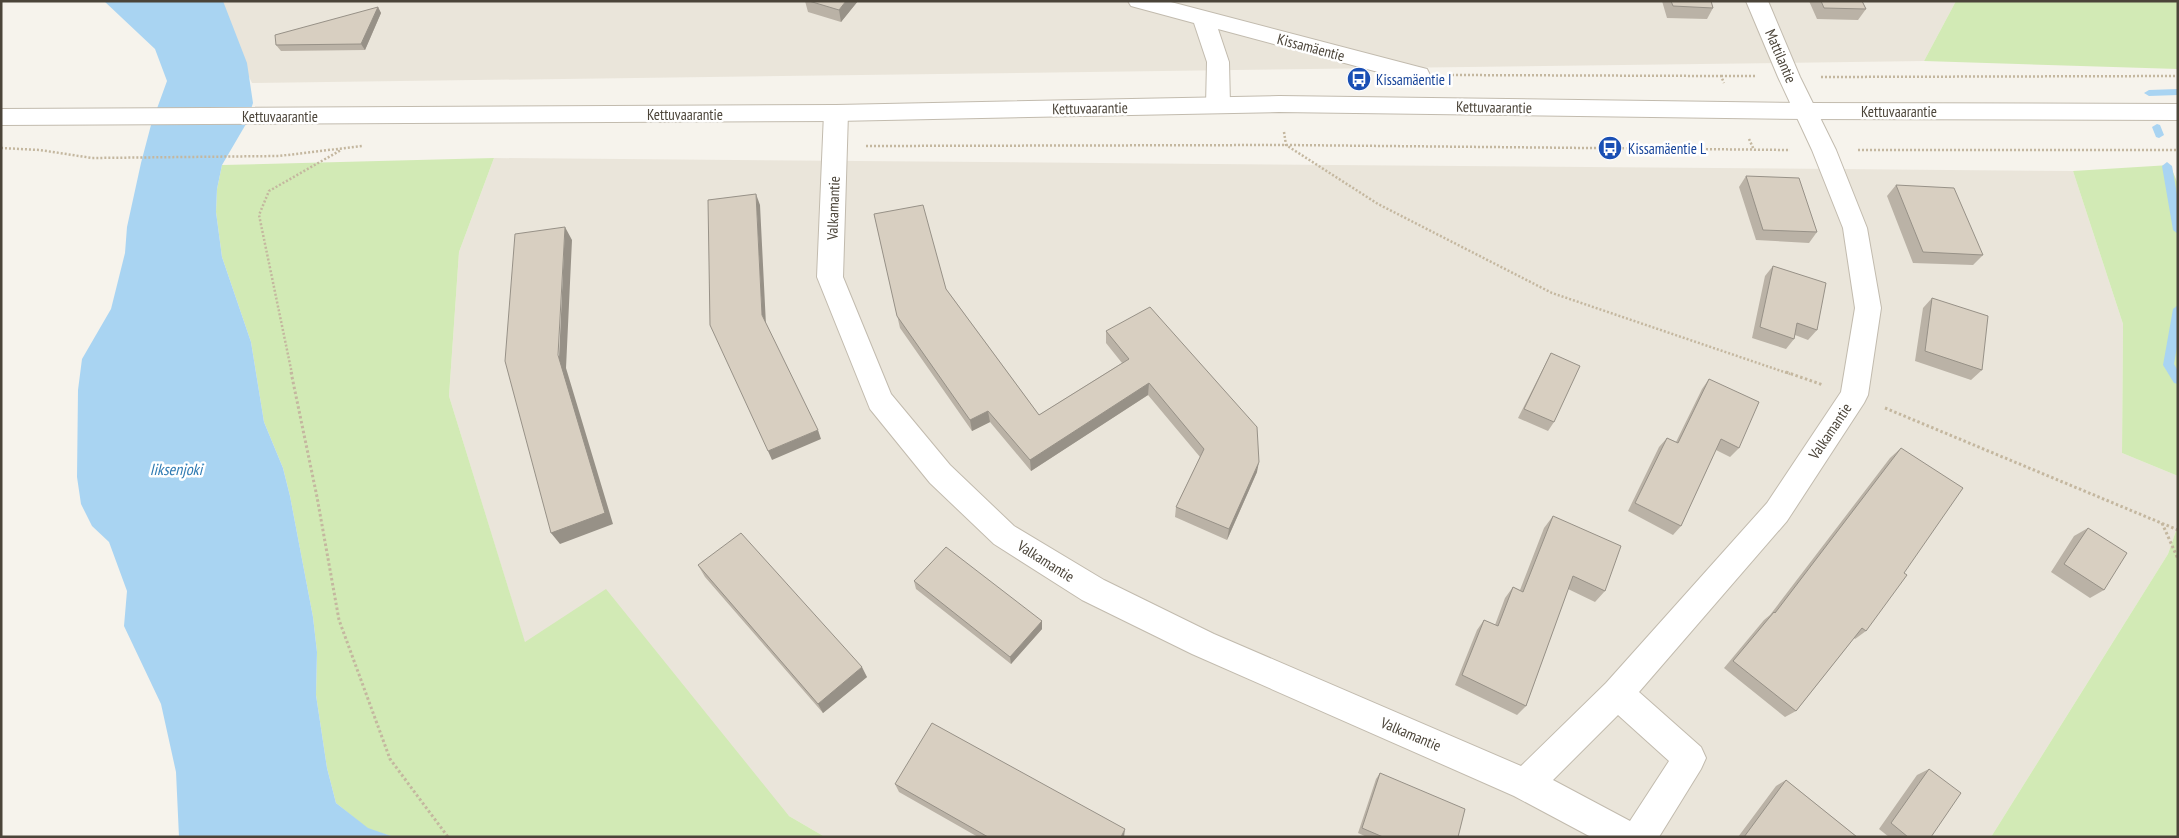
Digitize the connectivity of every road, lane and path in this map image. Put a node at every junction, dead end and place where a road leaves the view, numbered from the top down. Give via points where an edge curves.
1 (1139, 1) edge
2 (1758, 1) edge
3 (1202, 18) junction
4 (1420, 75) dead end
5 (1722, 76) dead end
6 (1789, 76) junction
7 (2178, 76) edge
8 (1279, 104) junction
9 (1218, 105) junction
10 (1806, 111) junction
11 (2178, 112) edge
12 (836, 113) junction
13 (1, 117) edge
14 (370, 145) dead end
15 (1286, 145) junction
16 (835, 146) junction
17 (1, 148) edge
18 (343, 148) junction
19 (1824, 150) junction
20 (2178, 150) edge
21 (1854, 396) junction
22 (2162, 523) junction
23 (2178, 530) edge
24 (2178, 559) edge
25 (1617, 694) junction
26 (1526, 784) junction
27 (448, 837) edge
28 (1625, 837) edge
29 (1639, 837) edge

1 - 3 street, Kissamäentie
2 - 6 street, Mattilantie
3 - 4 street, Kissamäentie
3 - 9 street via 1218,62
5 - 6 path
6 - 7 path
6 - 10 street, Mattilantie
8 - 9 street, Kettuvaarantie
8 - 10 street, Kettuvaarantie
8 - 15 path
9 - 12 street, Kettuvaarantie
10 - 11 street, Kettuvaarantie
10 - 19 street, Valkamantie
12 - 13 street, Kettuvaarantie
12 - 16 street, Valkamantie
14 - 18 path
15 - 16 path
15 - 19 path
15 - 21 path via 1378,204 1552,293
16 - 26 street, Valkamantie via 830,277 880,401 940,474 997,528 1093,590 1203,644
17 - 18 path via 105,158 279,156
18 - 27 path via 269,191 259,215 339,620 390,759
19 - 20 path
19 - 21 street, Valkamantie via 1855,228 1868,308
21 - 22 path
21 - 25 street, Valkamantie via 1777,512
22 - 23 path
22 - 24 path
25 - 26 street, Valkamantie
25 - 29 street via 1690,758
26 - 28 street, Valkamantie

